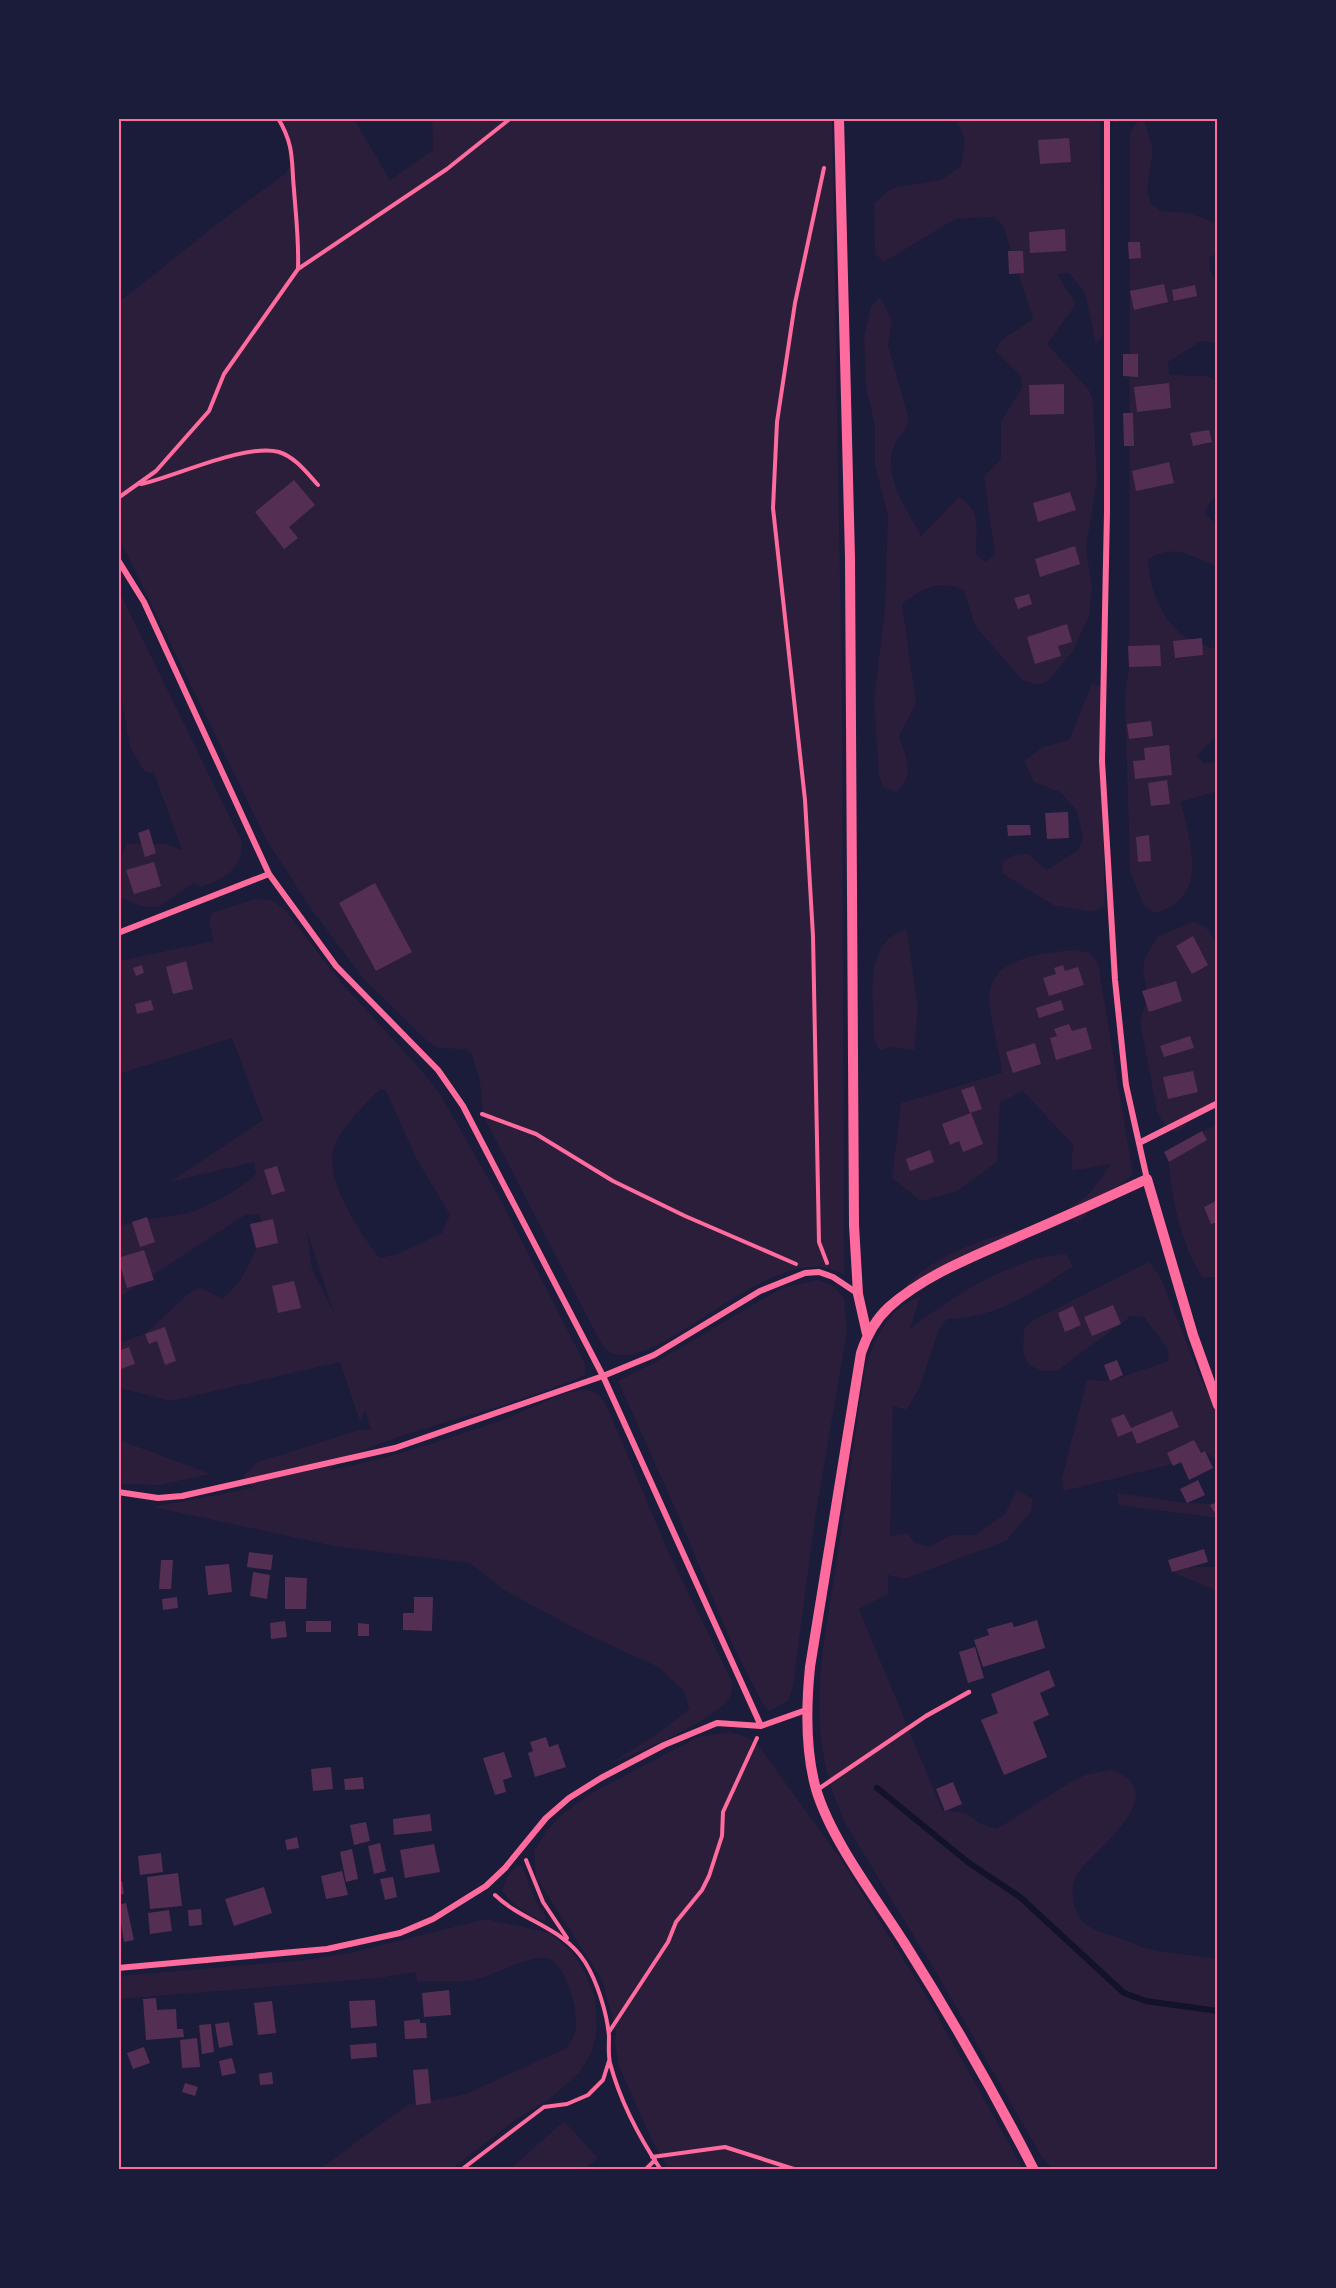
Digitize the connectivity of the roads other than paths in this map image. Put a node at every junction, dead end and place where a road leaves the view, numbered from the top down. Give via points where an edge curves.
1 (838, 118) edge
2 (1107, 118) edge
3 (118, 560) edge
4 (269, 874) junction
5 (118, 933) edge
6 (1218, 1103) edge
7 (1139, 1143) junction
8 (1147, 1179) junction
9 (858, 1294) junction
10 (867, 1334) junction
11 (603, 1376) junction
12 (1218, 1405) edge
13 (118, 1492) edge
14 (969, 1692) dead end
15 (806, 1710) junction
16 (761, 1726) junction
17 (816, 1790) junction
18 (118, 1968) edge
19 (1034, 2169) edge

1 - 9 street via 850,558 854,1225
2 - 7 street via 1102,761 1114,980 1126,1085
3 - 4 street via 144,602
4 - 5 street
4 - 11 street via 336,966 431,1062 463,1106
6 - 7 street
7 - 8 street
8 - 10 street via 933,1277 888,1308
8 - 12 street via 1207,1380
9 - 10 street
9 - 11 street via 832,1277 819,1272 805,1273 760,1291 654,1355
10 - 15 street via 856,1374 815,1621
11 - 13 street via 395,1448 182,1496 158,1498
11 - 16 street
14 - 17 lane
15 - 16 street
15 - 17 street
16 - 18 street via 717,1723 664,1745 569,1798 546,1818 486,1886 433,1919 400,1933 365,1942 257,1957
17 - 19 street via 835,1833 957,2027

